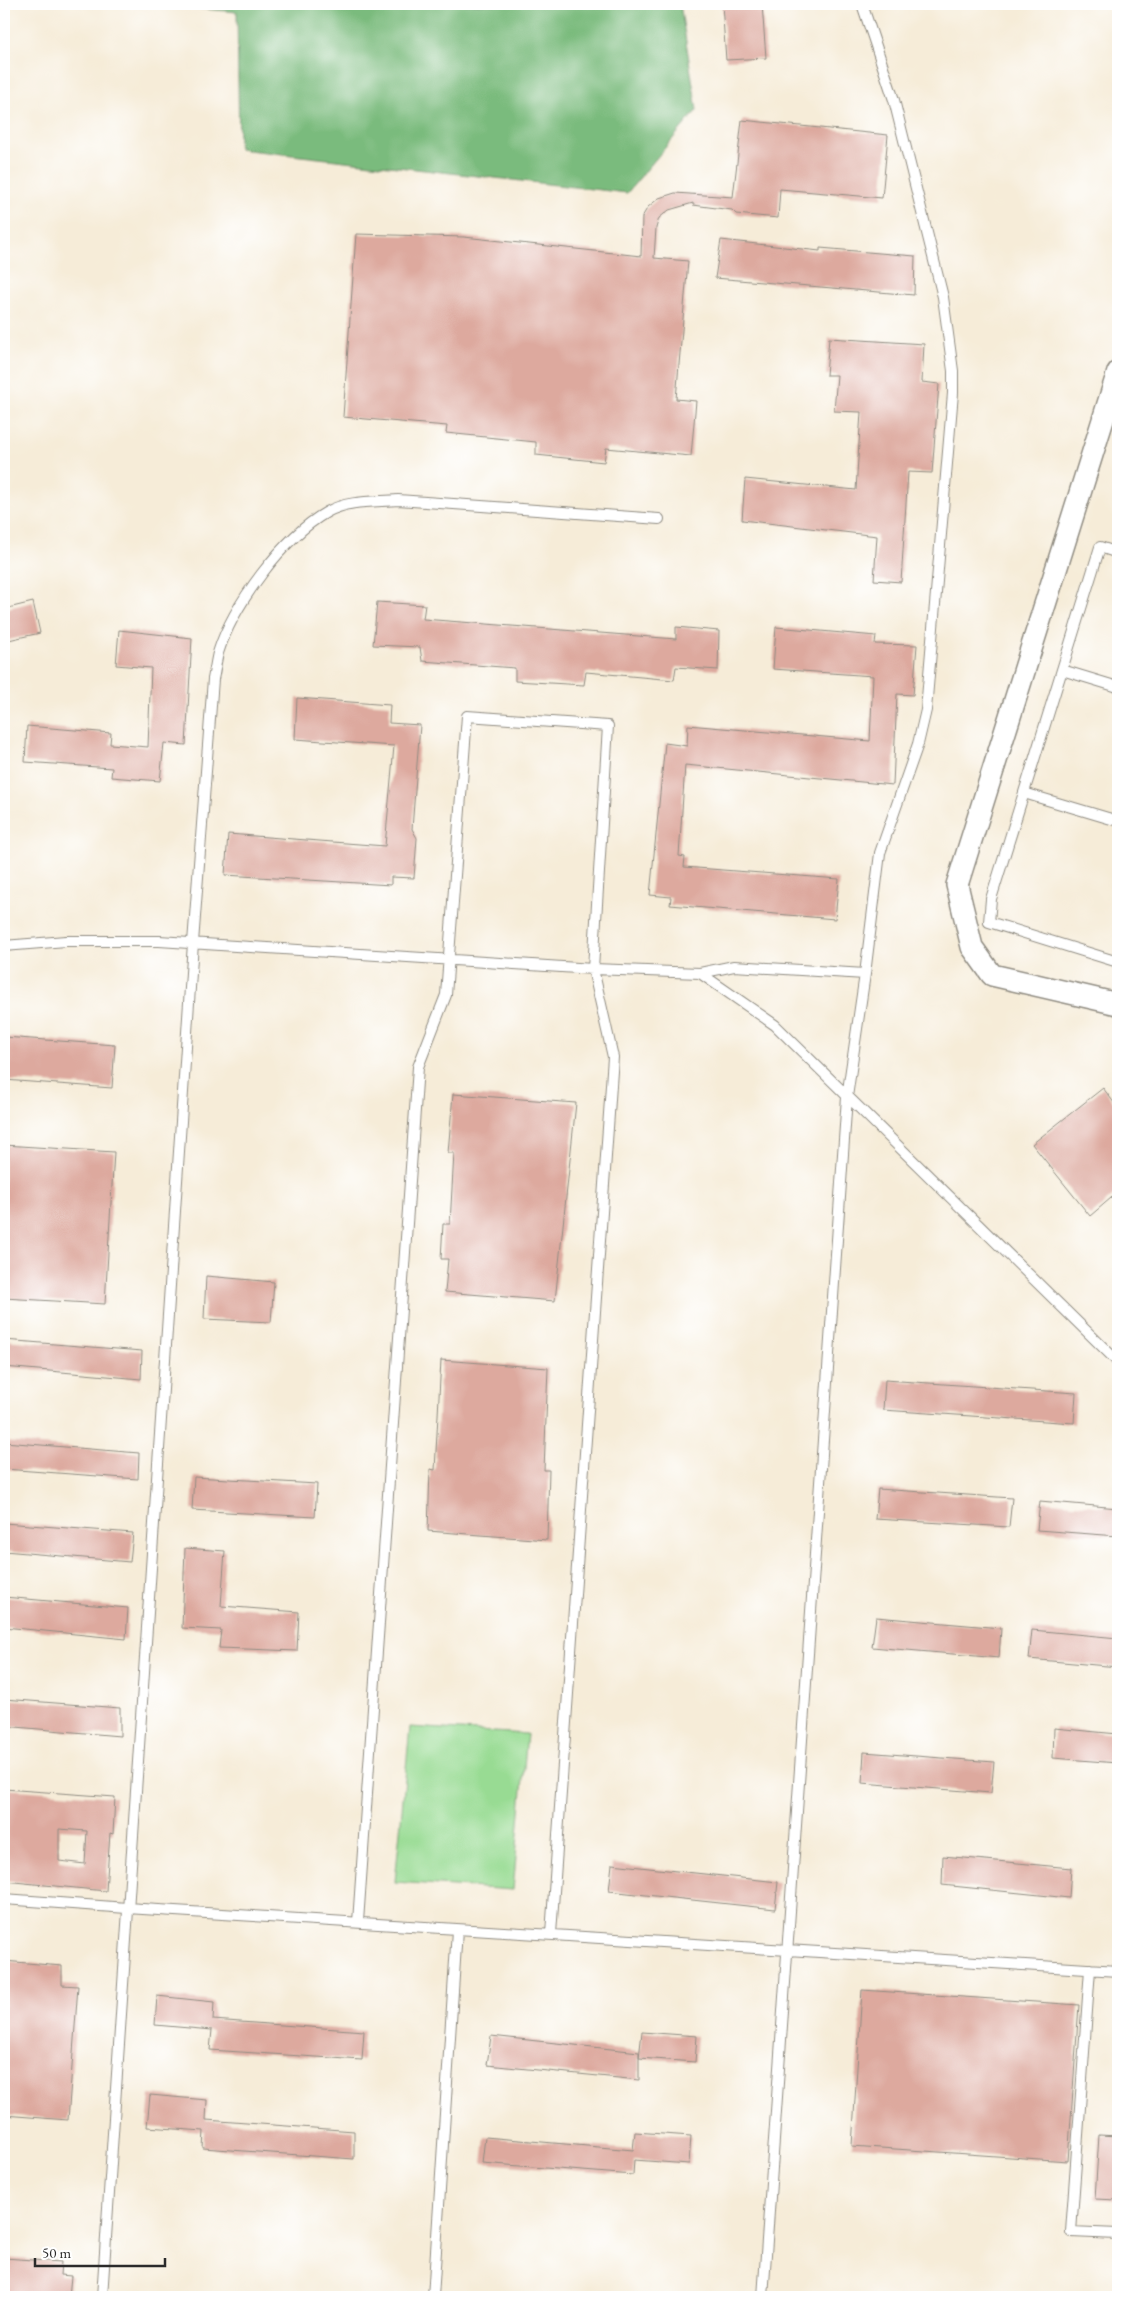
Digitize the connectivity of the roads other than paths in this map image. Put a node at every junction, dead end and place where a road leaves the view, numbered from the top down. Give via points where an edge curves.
1 (862, 4) edge
2 (1118, 372) edge
3 (659, 519) dead end
4 (1118, 553) edge
5 (1062, 670) junction
6 (1118, 687) edge
7 (1024, 792) junction
8 (1118, 822) edge
9 (193, 943) junction
10 (4, 946) edge
11 (448, 959) junction
12 (1118, 962) edge
13 (593, 969) junction
14 (700, 973) junction
15 (865, 974) junction
16 (1118, 1004) edge
17 (847, 1097) junction
18 (1118, 1362) edge
19 (4, 1898) edge
20 (127, 1908) junction
21 (358, 1922) junction
22 (457, 1930) junction
23 (551, 1934) junction
24 (787, 1949) junction
25 (1090, 1970) junction
26 (1118, 1971) edge
27 (1118, 2234) edge
28 (102, 2297) edge
29 (433, 2297) edge
30 (763, 2297) edge

1 - 15 lane via 894,100 943,297 953,393 926,710 918,744 880,853
2 - 16 street via 957,885 972,946 992,975
3 - 9 lane via 398,500 355,503 327,512 305,528 273,560 237,611 218,653 213,679
4 - 5 lane via 1100,547
5 - 6 lane
5 - 7 lane
7 - 8 lane
7 - 12 lane via 991,899 989,922
9 - 10 lane via 66,941
9 - 11 lane
9 - 20 lane
11 - 13 lane
11 - 13 lane via 467,716 608,726
11 - 21 lane via 446,996 418,1067
13 - 14 lane
13 - 23 lane via 613,1057
14 - 15 lane via 734,966
14 - 17 lane via 775,1025
15 - 17 lane
17 - 18 lane
17 - 24 lane
19 - 20 lane
20 - 21 lane
20 - 28 lane
21 - 22 lane
22 - 23 lane
22 - 29 lane
23 - 24 lane
24 - 25 lane
24 - 30 lane
25 - 26 lane
25 - 27 lane via 1071,2232

